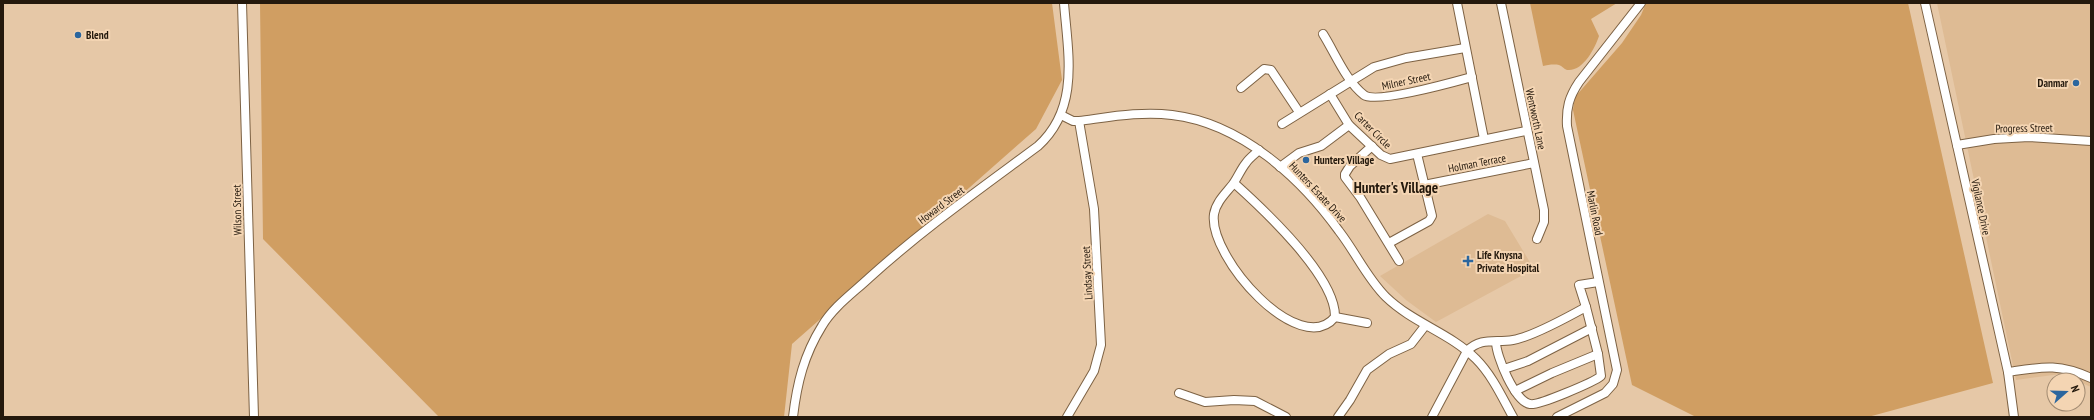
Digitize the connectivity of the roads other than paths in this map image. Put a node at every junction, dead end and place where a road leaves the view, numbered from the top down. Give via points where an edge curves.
1 (242, 3) edge
2 (1064, 3) edge
3 (1457, 3) edge
4 (1501, 3) edge
5 (1641, 3) edge
6 (1925, 3) edge
7 (1323, 34) dead end
8 (1465, 48) junction
9 (1472, 77) junction
10 (1351, 80) junction
11 (1240, 88) dead end
12 (1330, 94) junction
13 (1298, 112) junction
14 (1061, 115) junction
15 (1079, 121) junction
16 (1282, 124) dead end
17 (1349, 125) junction
18 (1526, 131) junction
19 (1484, 139) junction
20 (2091, 141) edge
21 (1957, 145) junction
22 (1372, 146) junction
23 (1259, 150) junction
24 (1417, 154) junction
25 (1534, 163) junction
26 (1280, 167) junction
27 (1234, 183) junction
28 (1424, 185) junction
29 (1537, 238) dead end
30 (1389, 243) junction
31 (1399, 261) dead end
32 (1598, 282) junction
33 (1586, 307) junction
34 (1335, 317) junction
35 (1368, 323) dead end
36 (1425, 326) junction
37 (1592, 328) junction
38 (1496, 342) junction
39 (1468, 352) junction
40 (1598, 354) junction
41 (1504, 369) junction
42 (2008, 372) junction
43 (2090, 374) edge
44 (1515, 391) junction
45 (1179, 393) dead end
46 (254, 417) edge
47 (793, 417) edge
48 (1067, 417) edge
49 (1286, 417) edge
50 (1338, 417) edge
51 (1432, 417) edge
52 (1513, 417) edge
53 (1557, 417) edge
54 (2014, 417) edge

1 - 46 street, Wilson Street
2 - 14 street, Howard Street via 1070,74 1068,93
3 - 8 street
4 - 18 street, Wentworth Lane
5 - 32 street, Marlin Road via 1579,82 1566,108 1567,126
6 - 21 street, Vigilance Drive
7 - 10 street, Milner Street
8 - 9 street
8 - 10 street via 1378,65
9 - 10 street, Milner Street via 1376,98 1365,96
9 - 19 street
10 - 12 street
11 - 13 street via 1264,70 1271,70
12 - 13 street
12 - 17 street, Carter Circle
13 - 16 street
14 - 15 street, Hunters Estate Drive
14 - 47 street, Howard Street via 1038,146 925,230 839,306 823,325 805,360 796,387
15 - 23 street, Hunters Estate Drive via 1133,114 1174,115 1214,127
15 - 48 street, Lindsay Street via 1094,209 1101,345 1094,371
17 - 22 street, Carter Circle
17 - 26 street via 1321,146 1299,153
18 - 19 street, Carter Circle
18 - 25 street, Wentworth Lane
19 - 24 street, Carter Circle
20 - 21 street, Progress Street via 2029,137
21 - 42 street, Vigilance Drive
22 - 24 street, Carter Circle via 1381,155 1390,159
22 - 30 street via 1350,166 1345,177
23 - 26 street, Hunters Estate Drive
23 - 27 street via 1246,163
24 - 28 street
25 - 28 street, Holman Terrace
25 - 29 street, Wentworth Lane via 1545,218
26 - 36 street, Hunters Estate Drive via 1340,231 1376,287 1396,307
27 - 34 street via 1293,241 1311,263 1334,303
27 - 34 street via 1217,205 1213,220 1216,235 1238,276 1256,296 1299,325 1319,328 1330,323
28 - 30 street via 1431,218
30 - 31 street
32 - 33 street via 1579,285
32 - 53 street, Marlin Road via 1615,356 1616,378 1605,393
33 - 37 street
33 - 38 street via 1517,340
34 - 35 street
36 - 39 street, Hunters Estate Drive
36 - 50 street via 1411,344 1389,354 1367,370
37 - 40 street
37 - 41 street via 1528,361
38 - 39 street via 1482,341
38 - 41 street
39 - 51 street
39 - 52 street, Hunters Estate Drive via 1486,370
40 - 44 street via 1552,372
40 - 44 street via 1601,376 1587,383 1537,405 1525,403
41 - 44 street
42 - 43 street via 2052,367
42 - 54 street, Vigilance Drive
45 - 49 street via 1205,402 1255,401

